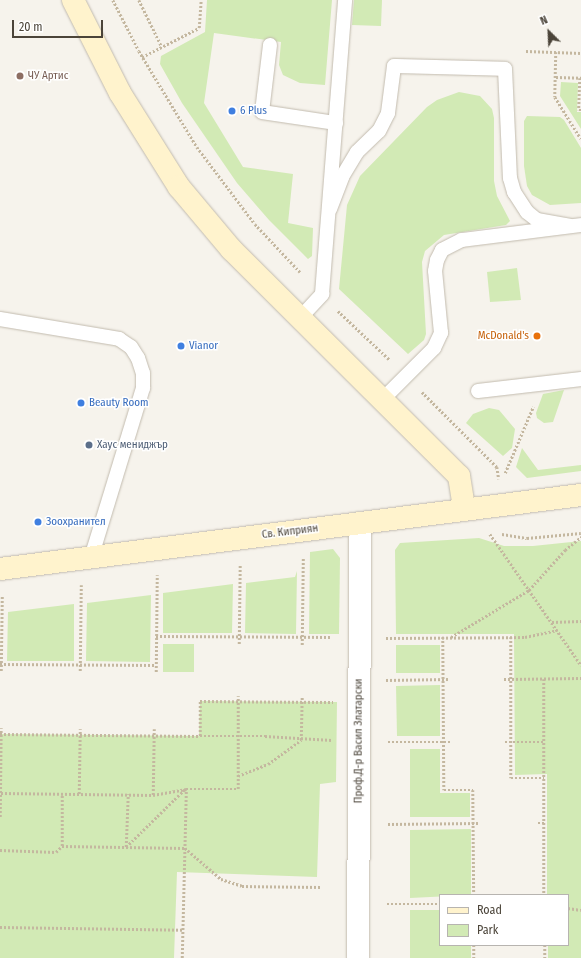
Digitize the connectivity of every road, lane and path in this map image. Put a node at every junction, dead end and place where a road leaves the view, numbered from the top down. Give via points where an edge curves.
1 (73, 0) edge
2 (113, 0) edge
3 (139, 0) edge
4 (201, 0) edge
5 (345, 0) edge
6 (270, 45) dead end
7 (162, 47) junction
8 (526, 51) dead end
9 (556, 52) junction
10 (581, 53) edge
11 (142, 57) junction
12 (556, 77) junction
13 (580, 78) edge
14 (581, 110) edge
15 (336, 123) junction
16 (581, 138) edge
17 (330, 209) junction
18 (576, 226) edge
19 (300, 272) dead end
20 (300, 318) junction
21 (0, 319) edge
22 (581, 379) edge
23 (478, 391) dead end
24 (383, 399) junction
25 (526, 426) dead end
26 (505, 473) dead end
27 (581, 495) edge
28 (464, 509) junction
29 (360, 523) junction
30 (304, 531) junction
31 (490, 533) dead end
32 (581, 533) edge
33 (501, 534) dead end
34 (581, 537) edge
35 (240, 538) junction
36 (158, 549) junction
37 (86, 558) junction
38 (1, 569) edge
39 (529, 590) junction
40 (581, 621) edge
41 (551, 622) junction
42 (557, 630) junction
43 (156, 636) junction
44 (239, 637) junction
45 (302, 637) junction
46 (336, 637) dead end
47 (443, 637) junction
48 (451, 637) junction
49 (511, 637) junction
50 (383, 638) dead end
51 (239, 644) dead end
52 (302, 644) dead end
53 (1, 664) edge
54 (80, 665) junction
55 (156, 665) junction
56 (581, 666) edge
57 (1, 671) edge
58 (80, 671) dead end
59 (156, 672) dead end
60 (581, 678) edge
61 (444, 679) junction
62 (450, 679) dead end
63 (504, 679) dead end
64 (511, 679) junction
65 (544, 679) junction
66 (359, 680) junction
67 (238, 696) dead end
68 (302, 696) dead end
69 (238, 701) junction
70 (302, 701) junction
71 (337, 702) dead end
72 (1, 728) edge
73 (80, 728) dead end
74 (154, 729) dead end
75 (0, 734) edge
76 (80, 735) junction
77 (154, 735) junction
78 (200, 736) junction
79 (238, 736) junction
80 (301, 740) junction
81 (335, 740) dead end
82 (388, 742) dead end
83 (444, 742) junction
84 (451, 742) dead end
85 (505, 742) dead end
86 (511, 742) junction
87 (544, 742) junction
88 (238, 776) junction
89 (544, 778) junction
90 (186, 789) junction
91 (1, 793) edge
92 (62, 794) junction
93 (79, 794) junction
94 (128, 794) junction
95 (153, 795) junction
96 (0, 817) edge
97 (473, 823) junction
98 (480, 823) dead end
99 (538, 823) dead end
100 (544, 823) junction
101 (388, 824) dead end
102 (62, 846) junction
103 (126, 847) junction
104 (184, 848) junction
105 (0, 850) edge
106 (322, 887) dead end
107 (474, 894) edge
108 (544, 894) edge
109 (387, 904) dead end
110 (439, 904) edge
111 (569, 908) edge
112 (581, 910) edge
113 (0, 927) edge
114 (183, 930) junction
115 (474, 946) edge
116 (545, 946) edge
117 (182, 958) edge
118 (358, 958) edge
119 (474, 958) edge
120 (545, 958) edge

1 - 20 street via 120,93 179,187 231,249
2 - 11 path
3 - 7 path
4 - 7 path via 199,28
5 - 15 lane
6 - 15 lane via 262,112
7 - 11 path
8 - 9 path
9 - 10 path
9 - 12 path
11 - 19 path via 178,118 226,189
12 - 13 path
12 - 16 path via 555,97
13 - 14 path
15 - 17 lane
17 - 18 lane via 345,171 357,152 379,131 388,113 394,66 505,69 510,178 514,192 527,212 537,220
17 - 20 lane via 322,294
18 - 24 lane via 462,240 442,250 435,271 440,333 434,348
20 - 24 street
21 - 37 lane via 119,339 131,347 138,358 143,372 143,388
22 - 23 lane
24 - 28 street via 459,476
25 - 26 path
27 - 28 street, Св. Киприян
28 - 29 street, Св. Киприян
29 - 30 street, Св. Киприян
29 - 66 street, Проф.Д-р Васил Златарски
30 - 35 street, Св. Киприян
30 - 45 path
31 - 39 path
32 - 33 path via 527,538
34 - 39 path via 565,550
35 - 36 street, Св. Киприян
35 - 44 path
36 - 37 street, Св. Киприян
36 - 43 path
37 - 38 street, Св. Киприян
37 - 54 path
38 - 53 path
39 - 41 path
39 - 48 path
40 - 41 path
41 - 42 path
42 - 49 path via 525,637
42 - 56 path
43 - 44 path
43 - 55 path
44 - 45 path
44 - 51 path
45 - 46 path
45 - 52 path
47 - 48 path
47 - 50 path
47 - 61 path
48 - 49 path
49 - 64 path
53 - 54 path
53 - 57 path
54 - 55 path
54 - 58 path
55 - 59 path
60 - 65 path
61 - 62 path
61 - 66 path
61 - 83 path
63 - 64 path
64 - 65 path
64 - 86 path
65 - 87 path
66 - 118 street, Проф.Д-р Васил Златарски
67 - 69 path
68 - 70 path
69 - 70 path
69 - 78 path via 200,700
69 - 79 path
70 - 71 path
70 - 80 path
72 - 75 path
73 - 76 path
74 - 77 path
75 - 76 path
75 - 91 path
76 - 77 path
76 - 93 path
77 - 78 path
77 - 95 path
78 - 79 path
79 - 80 path
79 - 88 path
80 - 81 path
80 - 88 path via 268,764
82 - 83 path
83 - 84 path
83 - 97 path via 444,790 473,790
85 - 86 path
86 - 87 path
86 - 89 path via 512,778
87 - 89 path
88 - 90 path via 238,789
89 - 100 path
90 - 95 path
90 - 103 path
90 - 104 path
91 - 92 path
91 - 96 path
92 - 93 path
92 - 102 path
93 - 94 path
94 - 95 path
94 - 103 path
97 - 98 path
97 - 101 path
97 - 107 path
99 - 100 path
100 - 108 path
102 - 103 path
102 - 105 path via 56,852
103 - 104 path
104 - 106 path via 221,879 242,886
104 - 114 path
109 - 110 path
111 - 112 path
113 - 114 path
114 - 117 path
115 - 119 path
116 - 120 path

